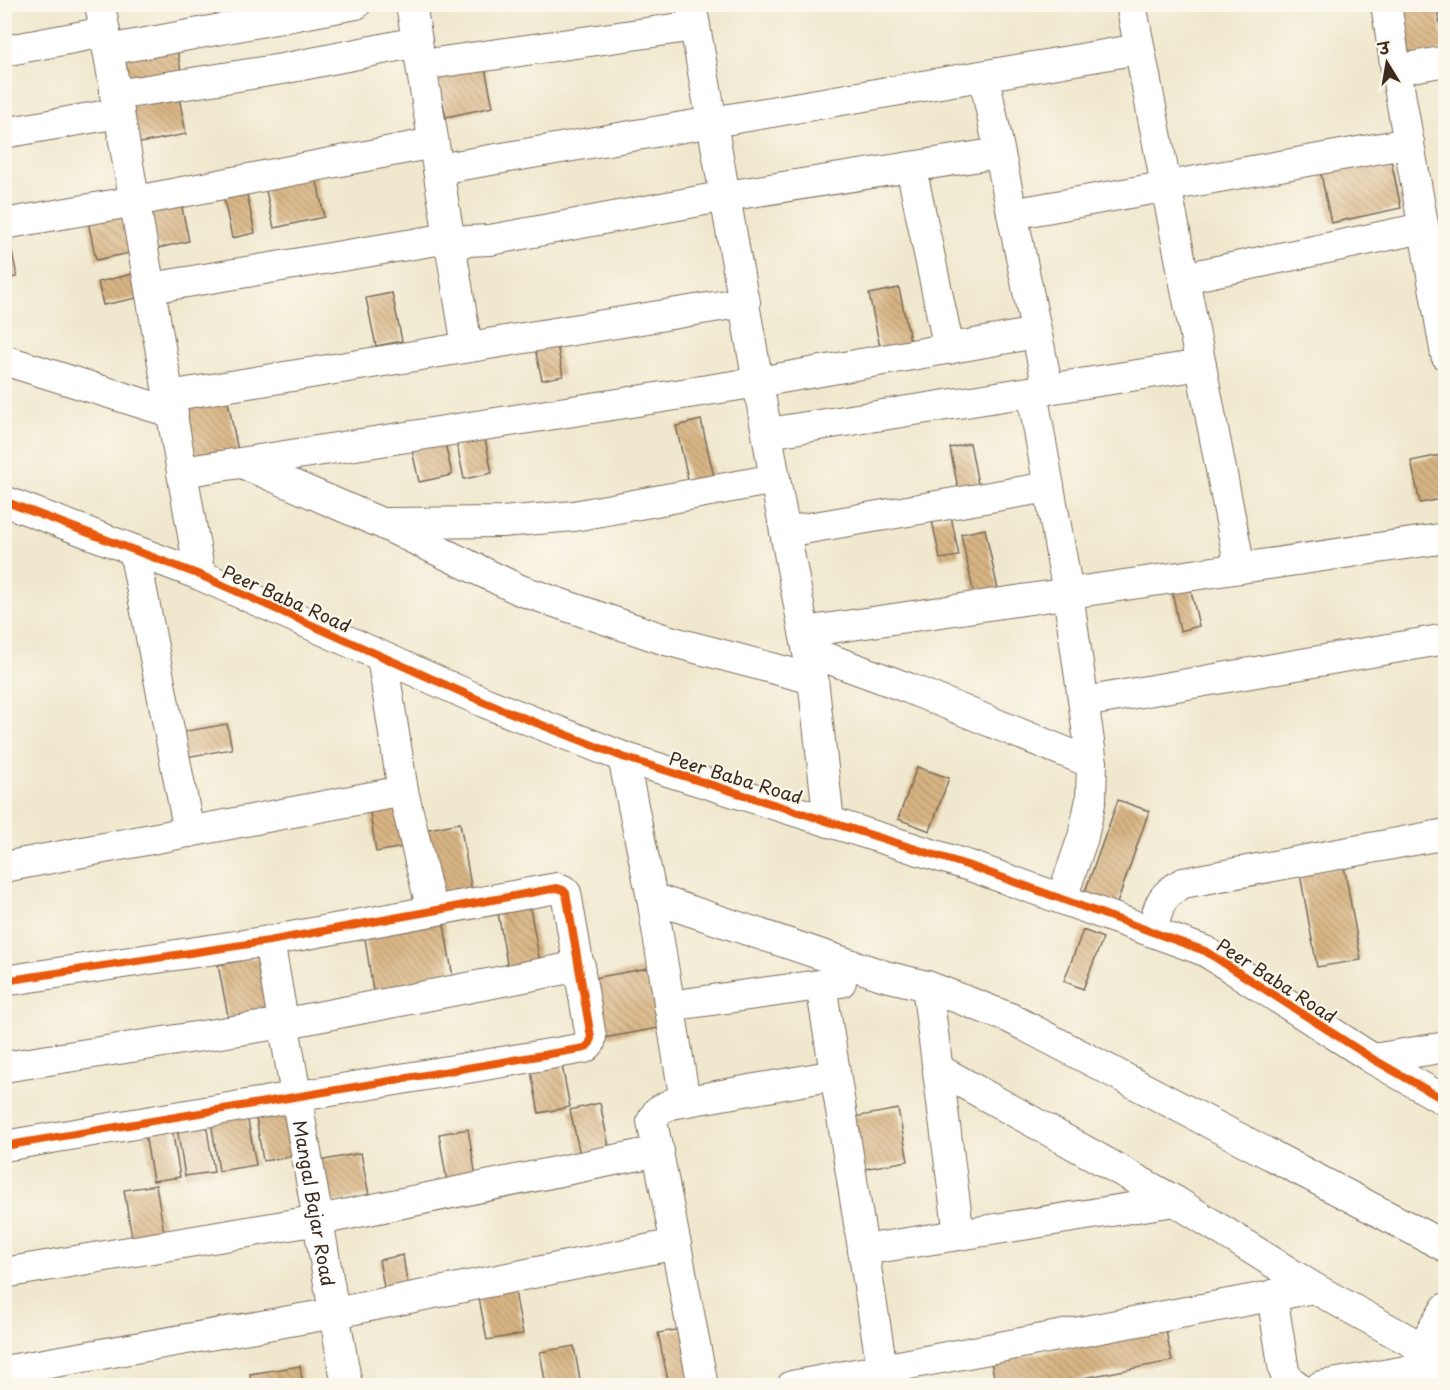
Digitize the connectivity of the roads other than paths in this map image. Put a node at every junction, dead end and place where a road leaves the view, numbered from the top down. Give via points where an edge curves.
1 (356, 4) edge
2 (411, 4) edge
3 (1131, 4) edge
4 (1386, 4) edge
5 (693, 15) edge
6 (104, 29) edge
7 (1139, 49) junction
8 (4, 51) edge
9 (419, 53) junction
10 (1446, 61) edge
11 (1396, 70) junction
12 (984, 76) junction
13 (117, 104) junction
14 (712, 123) junction
15 (4, 133) edge
16 (1408, 143) junction
17 (999, 153) junction
18 (436, 156) junction
19 (911, 166) junction
20 (1166, 188) junction
21 (726, 196) junction
22 (136, 201) junction
23 (1012, 214) junction
24 (4, 224) edge
25 (1423, 228) junction
26 (449, 238) junction
27 (1438, 270) edge
28 (1184, 278) junction
29 (151, 288) junction
30 (745, 302) junction
31 (1036, 333) junction
32 (467, 347) junction
33 (949, 349) junction
34 (1446, 355) edge
35 (4, 360) edge
36 (1201, 365) junction
37 (759, 382) junction
38 (1040, 391) junction
39 (171, 405) junction
40 (768, 434) junction
41 (242, 463) junction
42 (182, 472) junction
43 (775, 479) junction
44 (1049, 487) junction
45 (4, 501) edge
46 (381, 523) junction
47 (785, 532) junction
48 (1446, 537) edge
49 (134, 550) junction
50 (1240, 568) junction
51 (200, 575) junction
52 (1068, 593) junction
53 (1446, 639) edge
54 (808, 654) junction
55 (382, 657) junction
56 (1084, 702) junction
57 (623, 757) junction
58 (1092, 763) junction
59 (404, 791) junction
60 (829, 822) junction
61 (189, 832) junction
62 (1446, 834) edge
63 (4, 867) edge
64 (652, 898) junction
65 (1062, 898) junction
66 (432, 911) junction
67 (1152, 931) junction
68 (269, 942) junction
69 (580, 966) junction
70 (885, 976) junction
71 (4, 981) edge
72 (821, 985) junction
73 (927, 986) junction
74 (669, 1006) junction
75 (285, 1023) junction
76 (1446, 1047) edge
77 (1373, 1059) junction
78 (4, 1067) edge
79 (938, 1069) junction
80 (835, 1075) junction
81 (297, 1095) junction
82 (685, 1101) junction
83 (1446, 1101) edge
84 (4, 1146) edge
85 (659, 1151) junction
86 (1175, 1201) junction
87 (319, 1220) junction
88 (959, 1234) junction
89 (676, 1244) junction
90 (1446, 1247) edge
91 (863, 1250) junction
92 (4, 1273) edge
93 (1314, 1288) junction
94 (1272, 1295) junction
95 (1446, 1308) edge
96 (335, 1313) junction
97 (1438, 1358) edge
98 (882, 1368) junction
99 (4, 1371) edge
100 (347, 1386) edge
101 (703, 1386) edge
102 (792, 1386) edge
103 (1297, 1386) edge
104 (1321, 1386) edge

1 - 6 street
2 - 9 street
3 - 7 street
4 - 11 street
5 - 9 street
5 - 14 street
6 - 8 street
6 - 13 street
7 - 12 street
7 - 20 street
9 - 13 street via 282,69
9 - 18 street
10 - 11 street
11 - 16 street
12 - 14 street
12 - 17 street
13 - 15 street
13 - 22 street
14 - 18 street
14 - 21 street
16 - 20 street
16 - 25 street
17 - 19 street
17 - 23 street
18 - 22 street
18 - 26 street
19 - 21 street
19 - 33 street
20 - 23 street
20 - 28 street
21 - 26 street via 490,240
21 - 30 street
22 - 24 street
22 - 29 street
23 - 31 street
25 - 27 street
25 - 28 street
26 - 29 street
26 - 32 street
27 - 34 street
28 - 36 street
29 - 39 street
30 - 32 street
30 - 37 street
31 - 33 street
31 - 38 street
32 - 39 street
33 - 37 street
35 - 39 street
36 - 38 street
36 - 50 street
37 - 40 street
37 - 41 street
38 - 40 street
38 - 44 street
39 - 42 street
40 - 43 street
41 - 42 street
41 - 46 street
42 - 51 street
43 - 46 street via 574,516 502,522
43 - 47 street
44 - 47 street
44 - 52 street
45 - 49 street, Peer Baba Road
46 - 54 street via 520,590 666,640
47 - 54 street
48 - 50 street
49 - 51 street, Peer Baba Road
49 - 61 street
50 - 52 street
51 - 55 street, Peer Baba Road
52 - 54 street
52 - 56 street
53 - 56 street
54 - 58 street via 908,688
54 - 60 street
55 - 57 street, Peer Baba Road
55 - 59 street
56 - 58 street
57 - 60 street, Peer Baba Road
57 - 64 street
58 - 65 street via 1091,799 1083,837
59 - 61 street
59 - 66 street
60 - 65 street, Peer Baba Road
61 - 63 street
62 - 67 street via 1183,883 1160,901
64 - 70 street
64 - 74 street
65 - 67 street, Peer Baba Road
66 - 68 street
66 - 69 street via 563,890
67 - 77 street, Peer Baba Road via 1205,951
68 - 71 street
68 - 75 street, Mangal Bajar Road
69 - 75 street
69 - 81 street via 591,1037 585,1048
70 - 72 street
70 - 73 street
72 - 74 street
72 - 80 street
73 - 79 street
73 - 90 street via 1010,1018
74 - 82 street
75 - 78 street
75 - 81 street, Mangal Bajar Road
76 - 77 street
77 - 83 street, Peer Baba Road
79 - 86 street
79 - 88 street
80 - 82 street
80 - 91 street
81 - 84 street
81 - 87 street, Mangal Bajar Road
82 - 85 street via 658,1111 652,1121
85 - 87 street
85 - 89 street
86 - 88 street
86 - 93 street
87 - 92 street
87 - 96 street, Mangal Bajar Road
88 - 91 street
89 - 96 street
89 - 101 street
91 - 98 street
93 - 94 street
93 - 97 street
94 - 98 street
94 - 103 street via 1284,1371
95 - 97 street
96 - 99 street
96 - 100 street, Mangal Bajar Road
97 - 104 street
98 - 102 street

